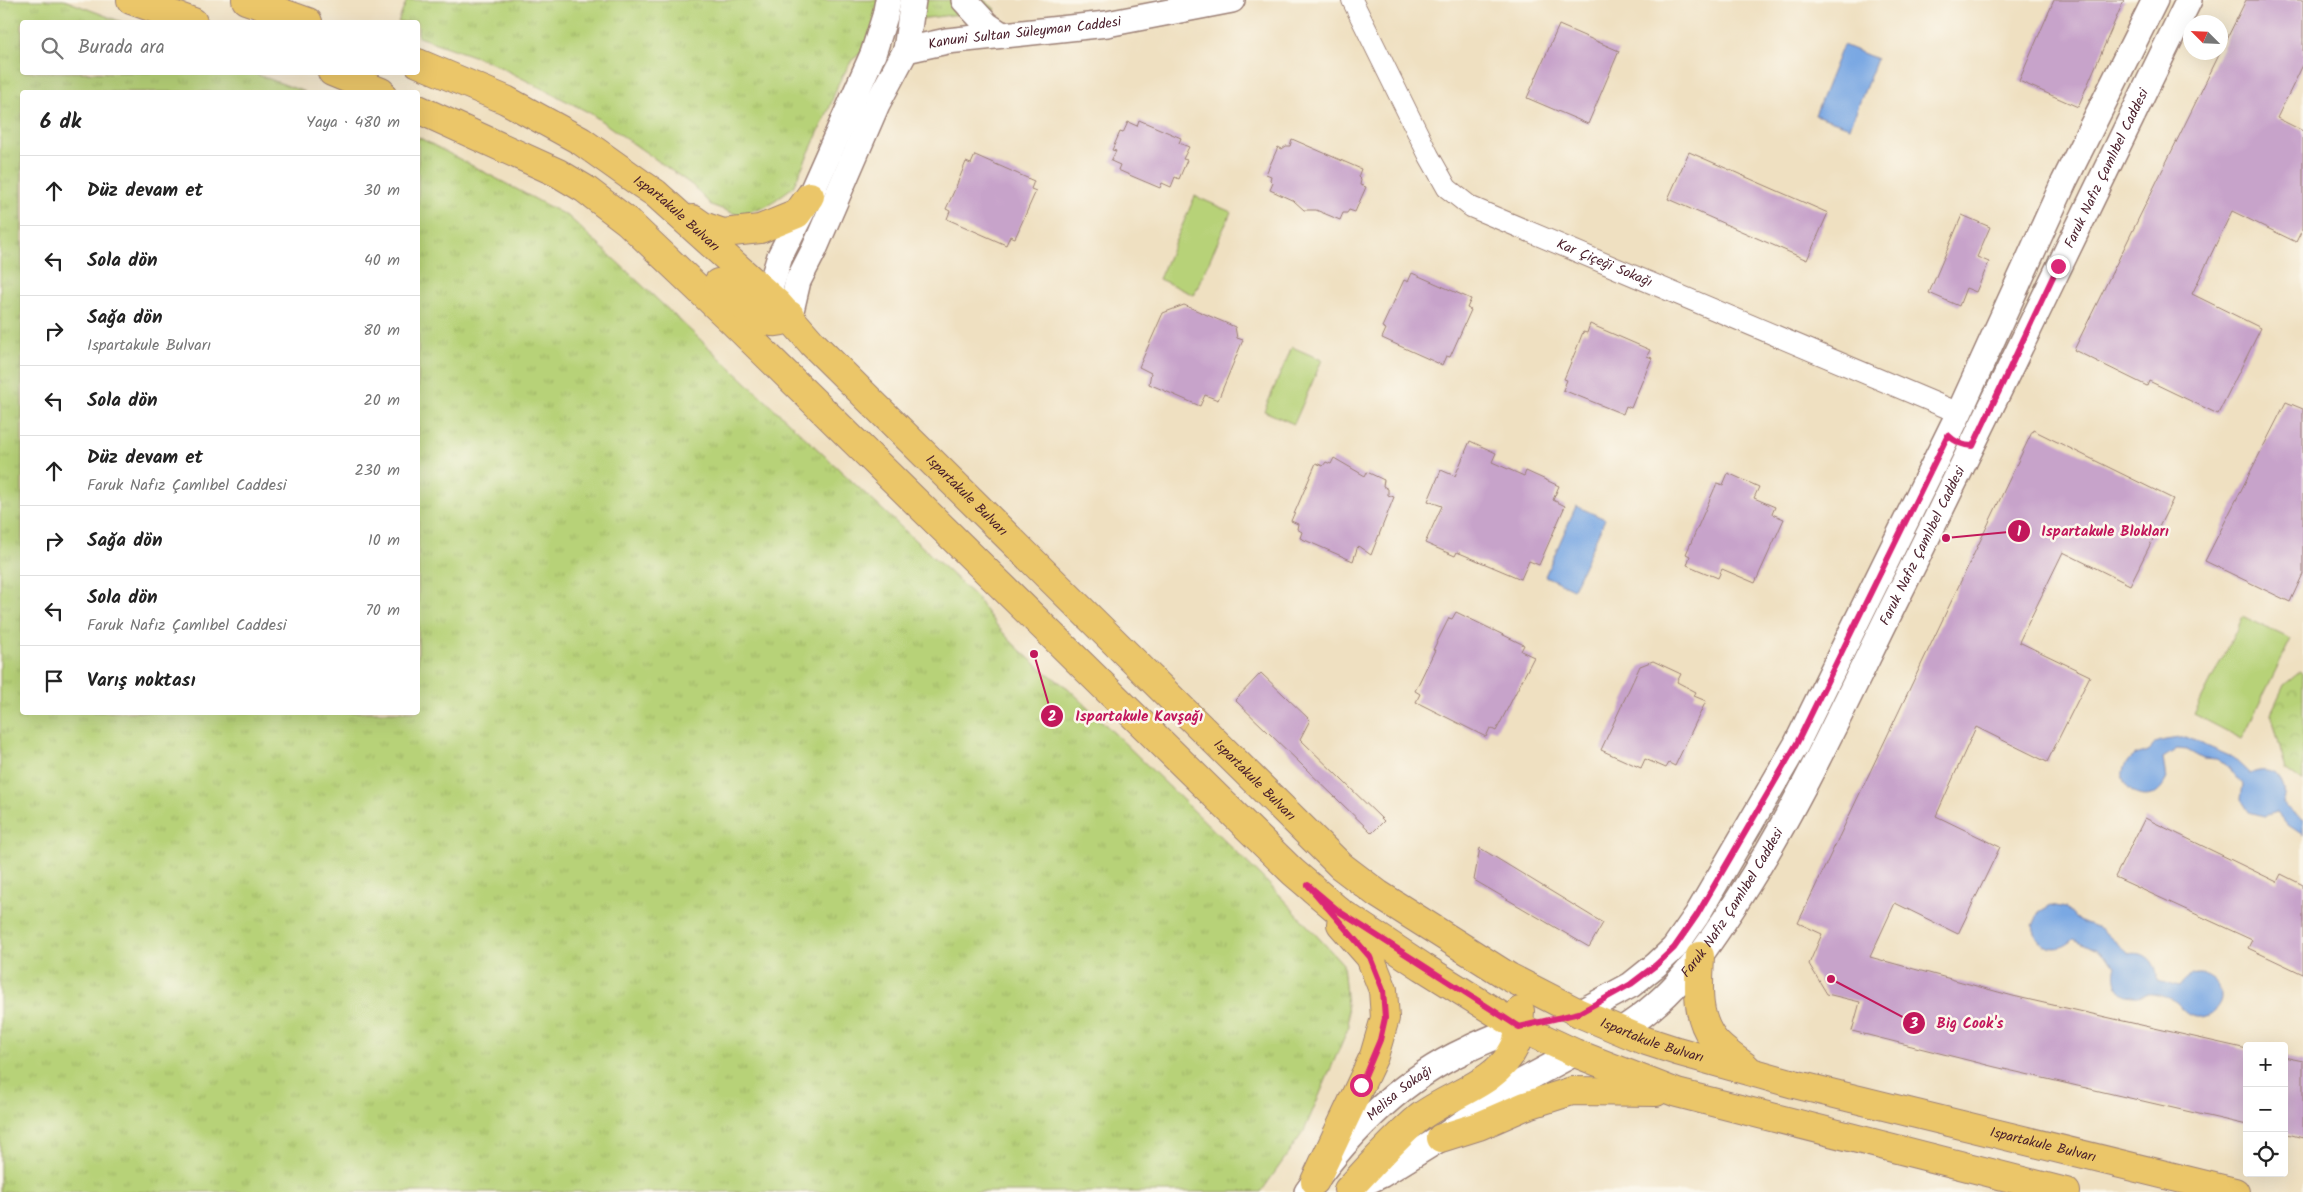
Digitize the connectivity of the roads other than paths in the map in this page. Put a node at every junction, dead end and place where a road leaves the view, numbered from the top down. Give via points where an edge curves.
1 (131, 0) edge
2 (246, 0) edge
3 (914, 0) edge
4 (964, 0) edge
5 (1232, 0) edge
6 (1352, 0) edge
7 (2155, 0) edge
8 (2189, 0) edge
9 (886, 8) edge
10 (187, 20) edge
11 (302, 20) edge
12 (1002, 35) junction
13 (906, 50) junction
14 (420, 64) edge
15 (339, 75) edge
16 (375, 90) edge
17 (420, 110) edge
18 (585, 189) junction
19 (655, 193) junction
20 (810, 196) junction
21 (764, 307) junction
22 (790, 315) junction
23 (761, 350) junction
24 (1994, 404) junction
25 (1959, 413) junction
26 (1973, 446) junction
27 (1308, 885) junction
28 (1700, 956) junction
29 (1509, 977) junction
30 (1579, 1013) junction
31 (1519, 1027) junction
32 (1621, 1030) junction
33 (1575, 1053) junction
34 (1755, 1074) junction
35 (1677, 1093) junction
36 (1441, 1138) junction
37 (1311, 1186) edge
38 (1347, 1191) edge
39 (2066, 1192) edge
40 (2235, 1192) edge

1 - 10 main road
2 - 11 main road
3 - 13 street
4 - 12 street via 987,25
5 - 12 street, Kanuni Sultan Süleyman Caddesi via 1106,24
6 - 25 street, Kar Çiçeği Sokağı via 1447,188 1471,206
7 - 25 street, Faruk Nafız Çamlıbel Caddesi via 2064,182
8 - 24 street, Faruk Nafız Çamlıbel Caddesi via 2062,257
9 - 13 street via 887,27 893,40
9 - 20 street via 873,54
12 - 13 street, Kanuni Sultan Süleyman Caddesi via 947,41
13 - 22 street via 877,104 798,281
14 - 19 main road, Ispartakule Bulvarı via 506,100 581,141
15 - 16 main road
17 - 18 main road via 558,172
18 - 21 main road via 672,242
18 - 23 main road via 627,221
19 - 20 main road via 703,226 723,233 760,229 782,222 797,214
19 - 21 main road, Ispartakule Bulvarı
20 - 21 street via 780,256
21 - 22 main road, Ispartakule Bulvarı
21 - 23 main road via 757,335
22 - 29 main road, Ispartakule Bulvarı via 812,343 1341,866 1378,894
23 - 27 main road
24 - 25 street via 1976,393
24 - 26 street, Faruk Nafız Çamlıbel Caddesi
25 - 26 street via 1954,441
25 - 30 street, Faruk Nafız Çamlıbel Caddesi via 1796,745 1697,915 1674,948 1656,965 1631,984
26 - 28 street, Faruk Nafız Çamlıbel Caddesi via 1776,838
27 - 31 main road via 1340,912
27 - 37 main road via 1370,957 1385,1003 1385,1018 1374,1056
28 - 32 street, Faruk Nafız Çamlıbel Caddesi via 1672,991 1646,1015
28 - 34 main road via 1699,998 1704,1024 1713,1040
29 - 30 main road, Ispartakule Bulvarı
29 - 31 main road via 1521,1008
30 - 31 main road
30 - 32 main road, Ispartakule Bulvarı
31 - 33 main road
31 - 37 street, Melisa Sokağı via 1464,1050 1410,1084 1343,1144
31 - 38 main road via 1515,1048 1501,1067 1421,1116
32 - 33 main road
32 - 34 main road, Ispartakule Bulvarı via 1677,1052
33 - 35 main road
33 - 36 street via 1523,1081
34 - 40 main road, Ispartakule Bulvarı
35 - 36 main road via 1572,1091
35 - 39 main road
36 - 38 street via 1381,1175

